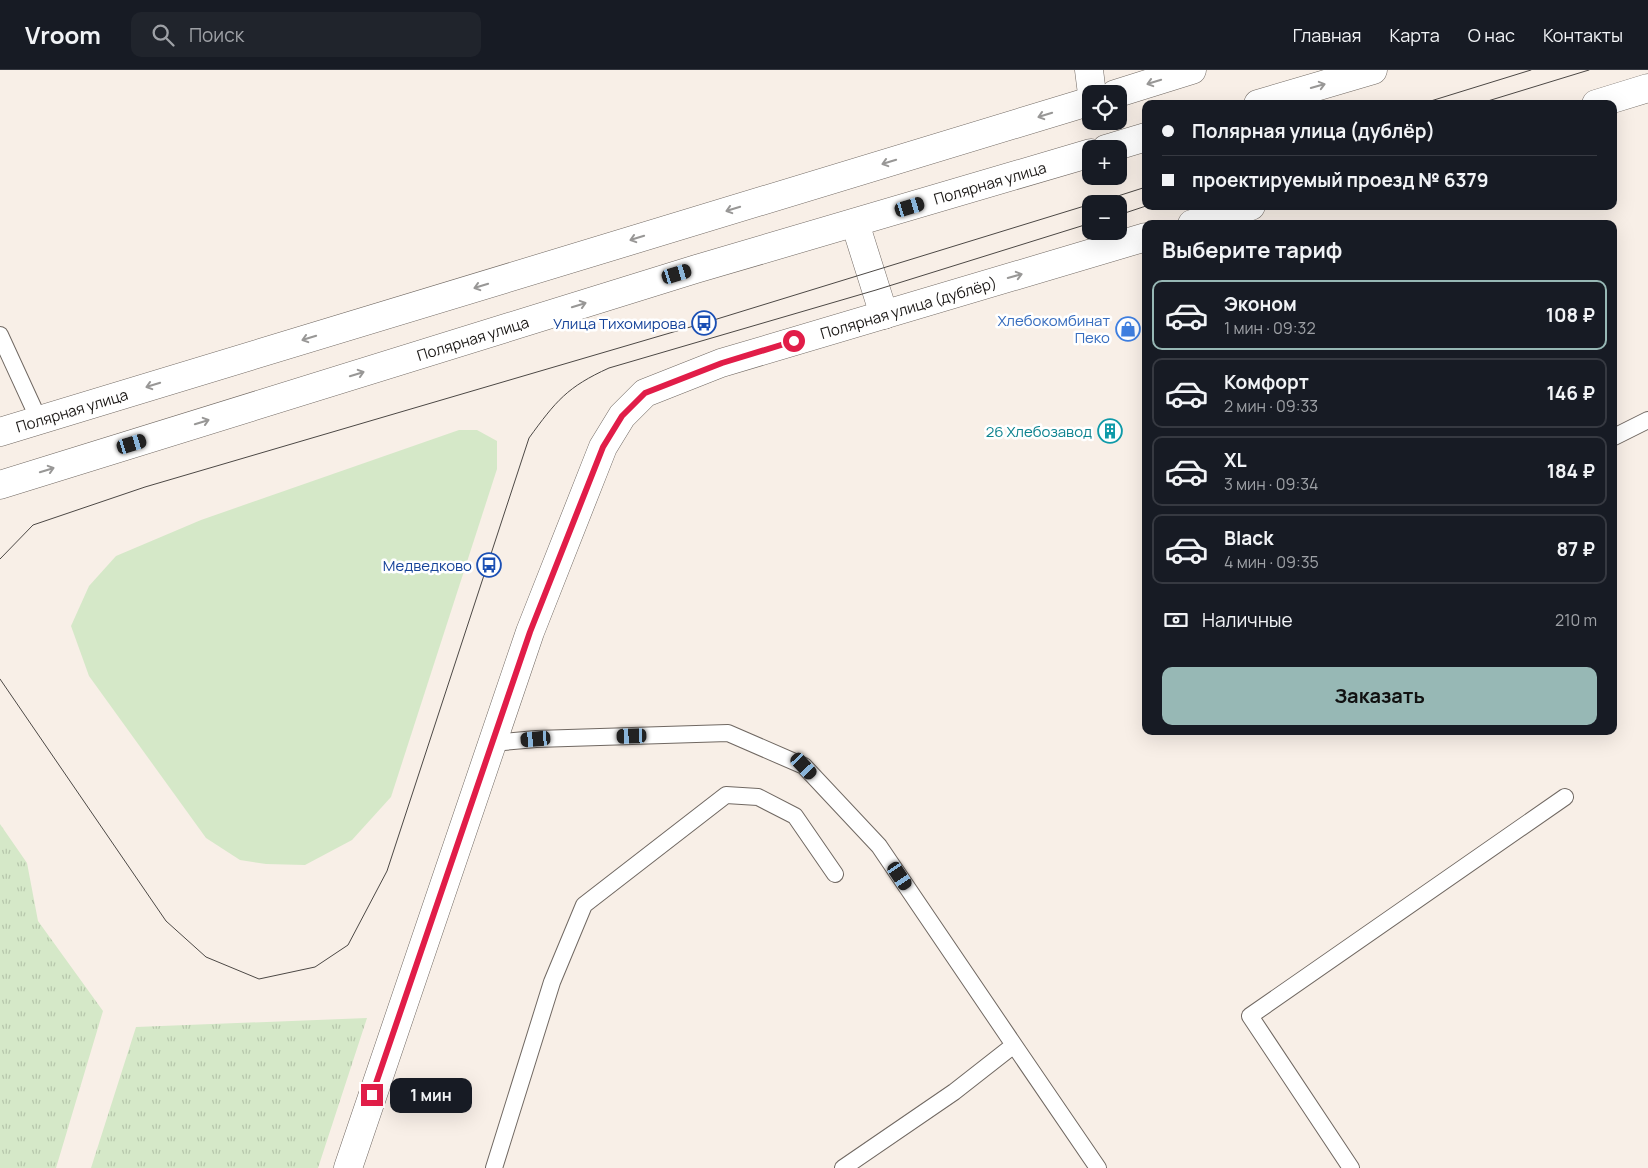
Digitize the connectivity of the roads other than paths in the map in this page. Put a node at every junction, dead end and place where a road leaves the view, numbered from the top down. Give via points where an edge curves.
1 (1089, 70) edge
2 (1192, 70) edge
3 (1373, 70) edge
4 (1091, 85) edge
5 (1648, 88) edge
6 (1127, 90) edge
7 (1272, 100) edge
8 (1609, 100) edge
9 (1082, 104) edge
10 (1142, 138) edge
11 (1127, 143) edge
12 (1082, 156) edge
13 (1238, 210) edge
14 (1205, 220) edge
15 (855, 223) junction
16 (1142, 238) edge
17 (884, 315) junction
18 (0, 335) edge
19 (39, 420) junction
20 (1648, 420) edge
21 (0, 432) edge
22 (1617, 436) edge
23 (0, 484) edge
24 (492, 743) junction
25 (1565, 797) dead end
26 (835, 874) dead end
27 (1014, 1045) junction
28 (348, 1168) edge
29 (494, 1168) edge
30 (843, 1168) edge
31 (1098, 1168) edge
32 (1351, 1168) edge

1 - 4 main road
2 -> 6 main road
7 -> 3 main road
5 - 8 main road
9 -> 19 main road, Полярная улица
10 - 11 main road
12 - 15 main road, Полярная улица
13 - 14 main road
15 - 17 main road
23 -> 15 main road, Полярная улица
17 -> 16 main road, Полярная улица (дублёр)
17 - 24 main road, Полярная улица (дублёр) via 722,363 645,393 622,416 603,447 530,632
18 - 19 lane
19 - 21 main road, Полярная улица
20 - 22 lane
24 - 27 lane via 728,733 804,766 879,846
24 - 28 main road
25 - 32 lane via 1250,1016
26 - 29 lane via 795,816 758,797 726,795 584,905 552,982
27 - 30 lane via 954,1092
27 - 31 lane

